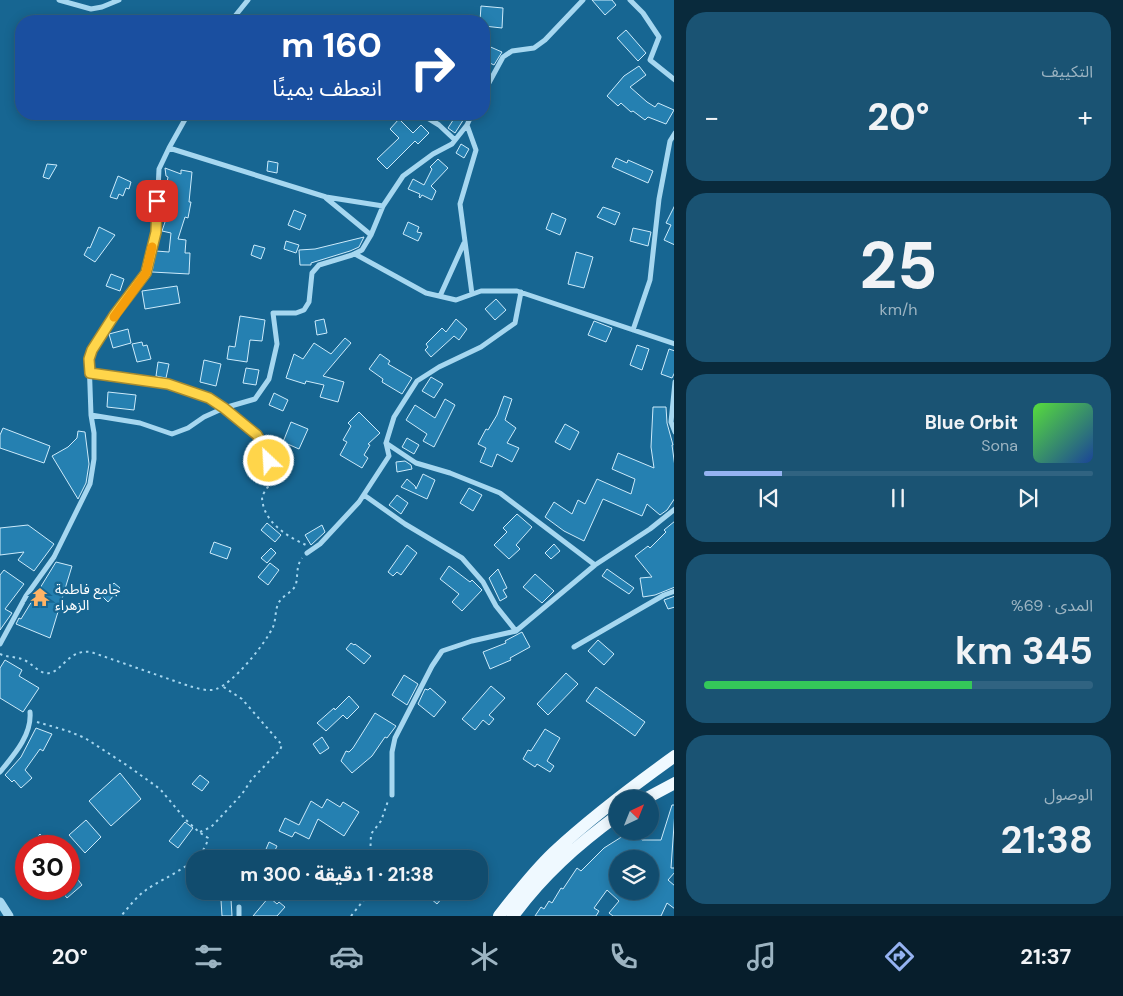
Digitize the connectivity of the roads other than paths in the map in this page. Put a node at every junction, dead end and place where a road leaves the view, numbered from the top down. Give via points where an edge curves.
1 (59, 0) edge
2 (119, 0) edge
3 (248, 0) edge
4 (583, 0) edge
5 (630, 0) edge
6 (236, 15) edge
7 (674, 80) edge
8 (490, 81) edge
9 (185, 120) edge
10 (431, 120) edge
11 (469, 120) edge
12 (467, 125) junction
13 (674, 133) edge
14 (455, 140) junction
15 (169, 148) junction
16 (326, 197) junction
17 (383, 206) junction
18 (371, 235) junction
19 (464, 243) junction
20 (356, 254) junction
21 (521, 292) junction
22 (472, 294) junction
23 (440, 296) junction
24 (633, 330) junction
25 (674, 344) edge
26 (90, 373) junction
27 (674, 382) edge
28 (224, 408) junction
29 (91, 415) junction
30 (674, 432) edge
31 (386, 443) junction
32 (275, 477) road end
33 (364, 494) junction
34 (674, 509) edge
35 (306, 553) road end
36 (595, 565) junction
37 (674, 591) edge
38 (516, 631) junction
39 (0, 644) edge
40 (574, 647) dead end
41 (30, 712) dead end
42 (674, 756) edge
43 (0, 772) edge
44 (674, 784) edge
45 (659, 792) edge
46 (392, 795) road end
47 (609, 822) edge
48 (0, 902) edge
49 (239, 907) dead end
50 (9, 916) edge
51 (239, 916) edge
52 (499, 916) edge
53 (513, 916) edge

1 - 2 street via 91,9
3 - 6 street
4 - 8 street via 534,48 512,51 503,57
5 - 7 street via 643,12 659,37 650,60
9 - 15 street
10 - 14 street
11 - 12 street
12 - 14 street
12 - 19 street via 476,150 460,204
13 - 24 street via 659,199 650,280
14 - 17 street via 403,176
15 - 16 street
15 - 26 street via 159,169 156,232 146,273 92,350
16 - 17 street
16 - 18 street
17 - 18 street
18 - 20 street
19 - 22 street
19 - 23 street
20 - 23 street via 426,293
20 - 28 street via 319,265 312,274 309,302 304,310 273,313 277,344 269,379 255,399
21 - 22 street via 481,291
21 - 24 street
21 - 31 street via 515,323 481,347 417,381 394,417
22 - 23 street via 456,300
24 - 25 street
26 - 28 street via 168,384 209,398
26 - 29 street
27 - 30 street via 671,422
28 - 29 street via 172,434 140,422
28 - 32 street via 257,435
29 - 39 street via 94,442 90,484 54,557 26,596
31 - 33 street via 389,456
31 - 36 street via 416,463 500,493
33 - 35 street via 320,544
33 - 38 street via 405,524 462,558 483,582 496,606
34 - 36 street
36 - 38 street
37 - 40 street
38 - 46 street via 442,651 395,738
41 - 43 street via 23,741
42 - 52 main road via 614,800 554,852
44 - 45 main road
47 - 53 main road via 561,861 531,891
48 - 50 street
49 - 51 street

